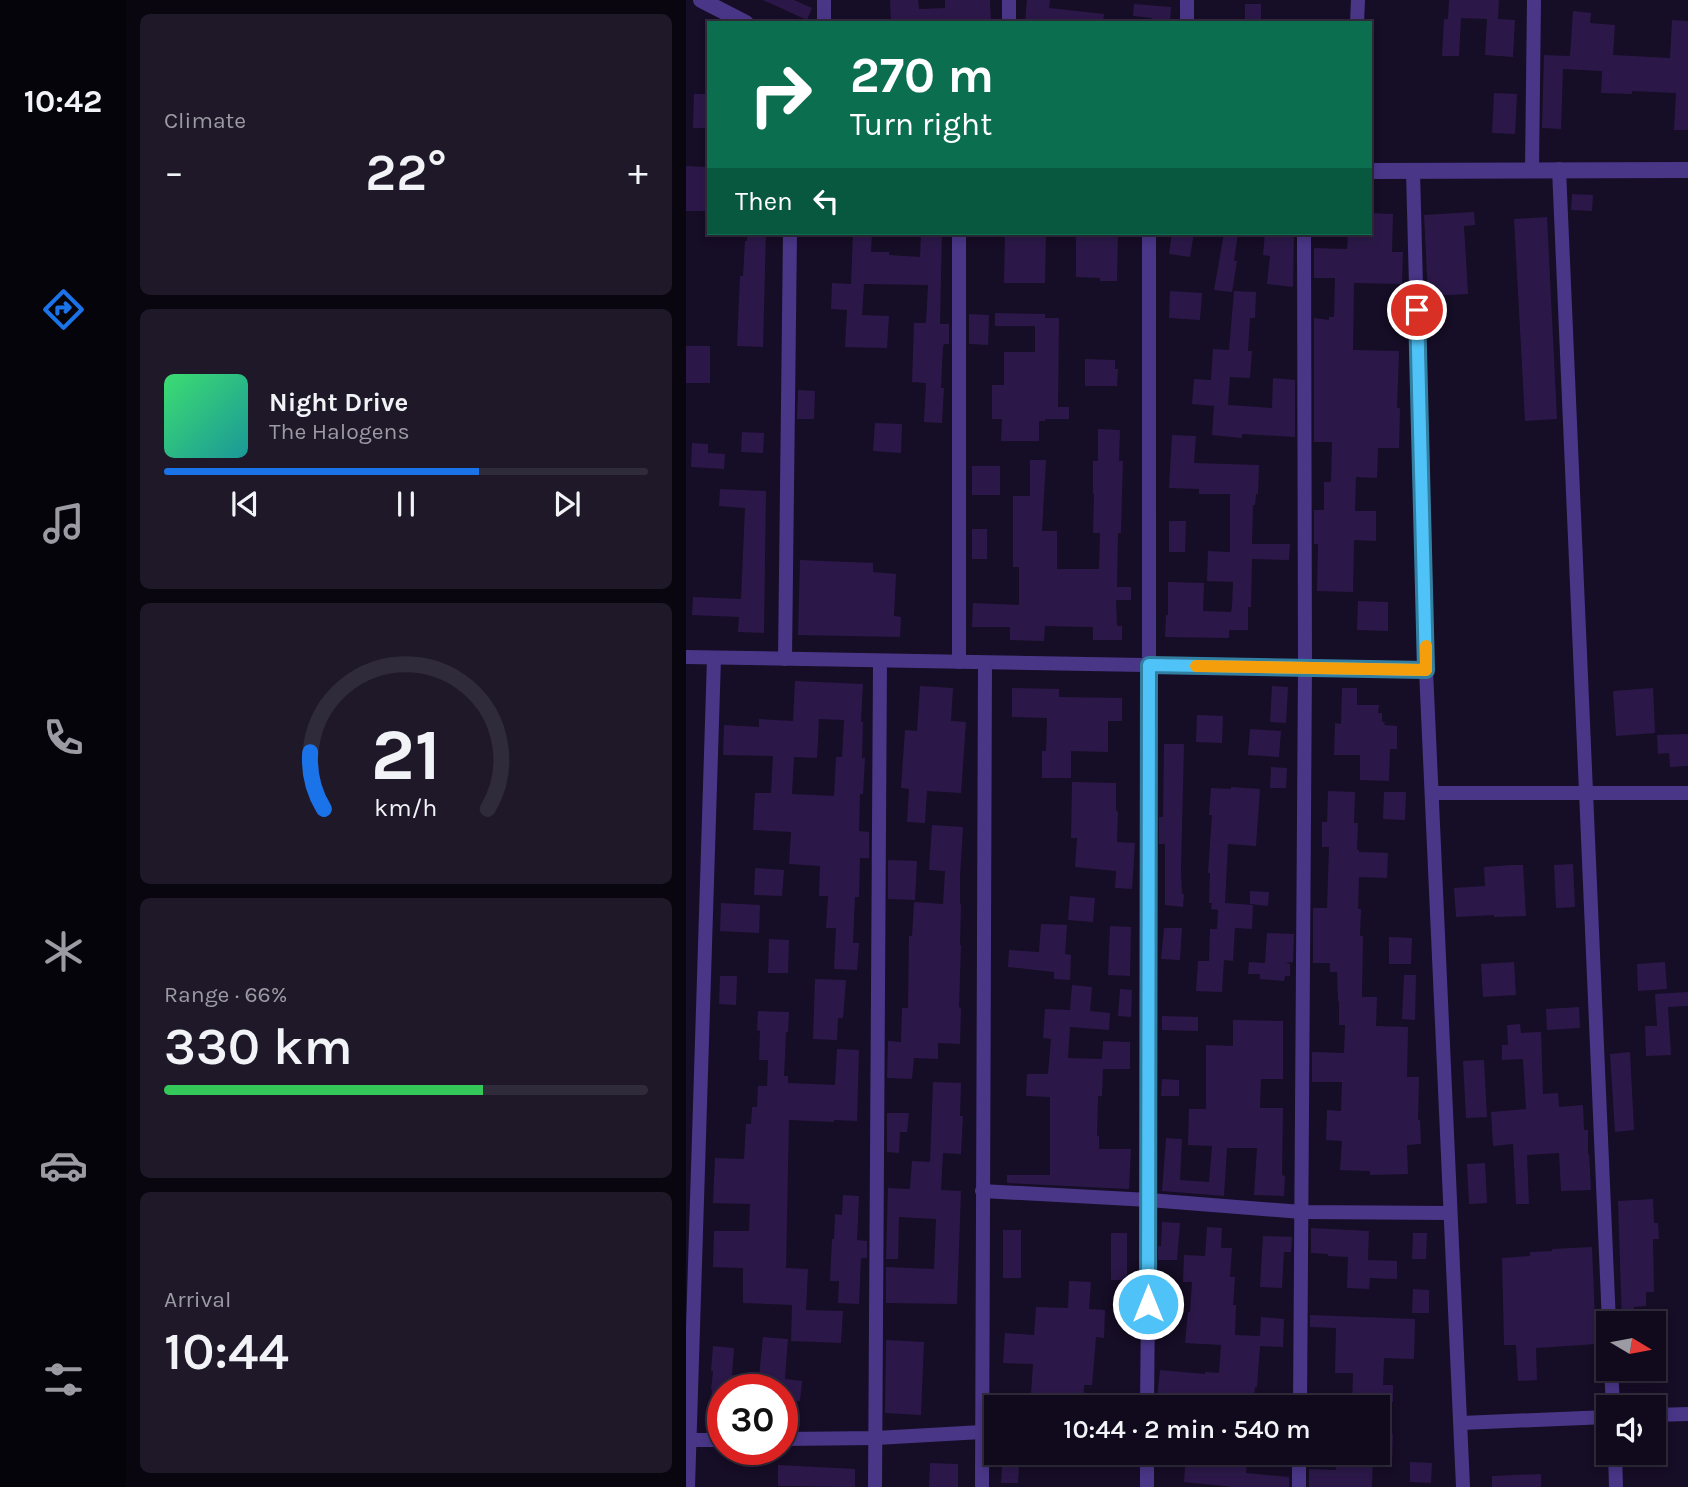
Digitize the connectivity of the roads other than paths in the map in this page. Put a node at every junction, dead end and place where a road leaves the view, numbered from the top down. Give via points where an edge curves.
1 (701, 0) edge
2 (824, 0) edge
3 (1009, 0) edge
4 (1187, 0) edge
5 (1358, 0) edge
6 (1534, 0) edge
7 (742, 21) edge
8 (824, 21) edge
9 (1009, 21) edge
10 (1186, 21) edge
11 (1357, 21) edge
12 (1532, 169) junction
13 (1559, 169) junction
14 (1688, 170) edge
15 (1372, 171) edge
16 (1413, 171) junction
17 (790, 235) edge
18 (960, 235) edge
19 (1149, 235) edge
20 (1304, 235) edge
21 (686, 657) edge
22 (714, 658) junction
23 (785, 659) junction
24 (880, 661) junction
25 (959, 662) junction
26 (985, 663) junction
27 (1149, 665) junction
28 (1305, 668) junction
29 (1426, 670) junction
30 (1432, 793) junction
31 (1586, 793) junction
32 (1688, 793) edge
33 (982, 1191) junction
34 (1149, 1200) junction
35 (1302, 1212) junction
36 (1450, 1213) junction
37 (1608, 1311) edge
38 (1147, 1395) edge
39 (1300, 1395) edge
40 (1688, 1414) edge
41 (1666, 1415) edge
42 (1596, 1417) edge
43 (1461, 1423) junction
44 (982, 1432) junction
45 (876, 1438) junction
46 (798, 1439) edge
47 (687, 1440) edge
48 (707, 1440) edge
49 (1147, 1465) edge
50 (1299, 1465) edge
51 (1615, 1465) edge
52 (688, 1487) edge
53 (875, 1487) edge
54 (982, 1487) edge
55 (1146, 1487) edge
56 (1299, 1487) edge
57 (1463, 1487) edge
58 (1616, 1487) edge

1 - 7 street
2 - 8 street
3 - 9 street
4 - 10 street
5 - 11 street
6 - 12 street
12 - 13 street
12 - 16 street
13 - 14 street
13 - 31 street
15 - 16 street
16 - 29 street
17 - 23 street
18 - 25 street
19 - 27 street
20 - 28 street
21 - 22 street
22 - 23 street
22 - 47 street
23 - 24 street
24 - 25 street
24 - 45 street
25 - 26 street
26 - 27 street
26 - 33 street
27 - 28 street
27 - 34 street
28 - 29 street
28 - 35 street
29 - 30 street
30 - 31 street
30 - 36 street
31 - 32 street
31 - 37 street
33 - 34 street
33 - 44 street
34 - 35 street
34 - 38 street
35 - 36 street
35 - 39 street
36 - 43 street
40 - 41 street
42 - 43 street
43 - 57 street
44 - 45 street
44 - 54 street
45 - 46 street
45 - 53 street
47 - 48 street
47 - 52 street
49 - 55 street
50 - 56 street
51 - 58 street

